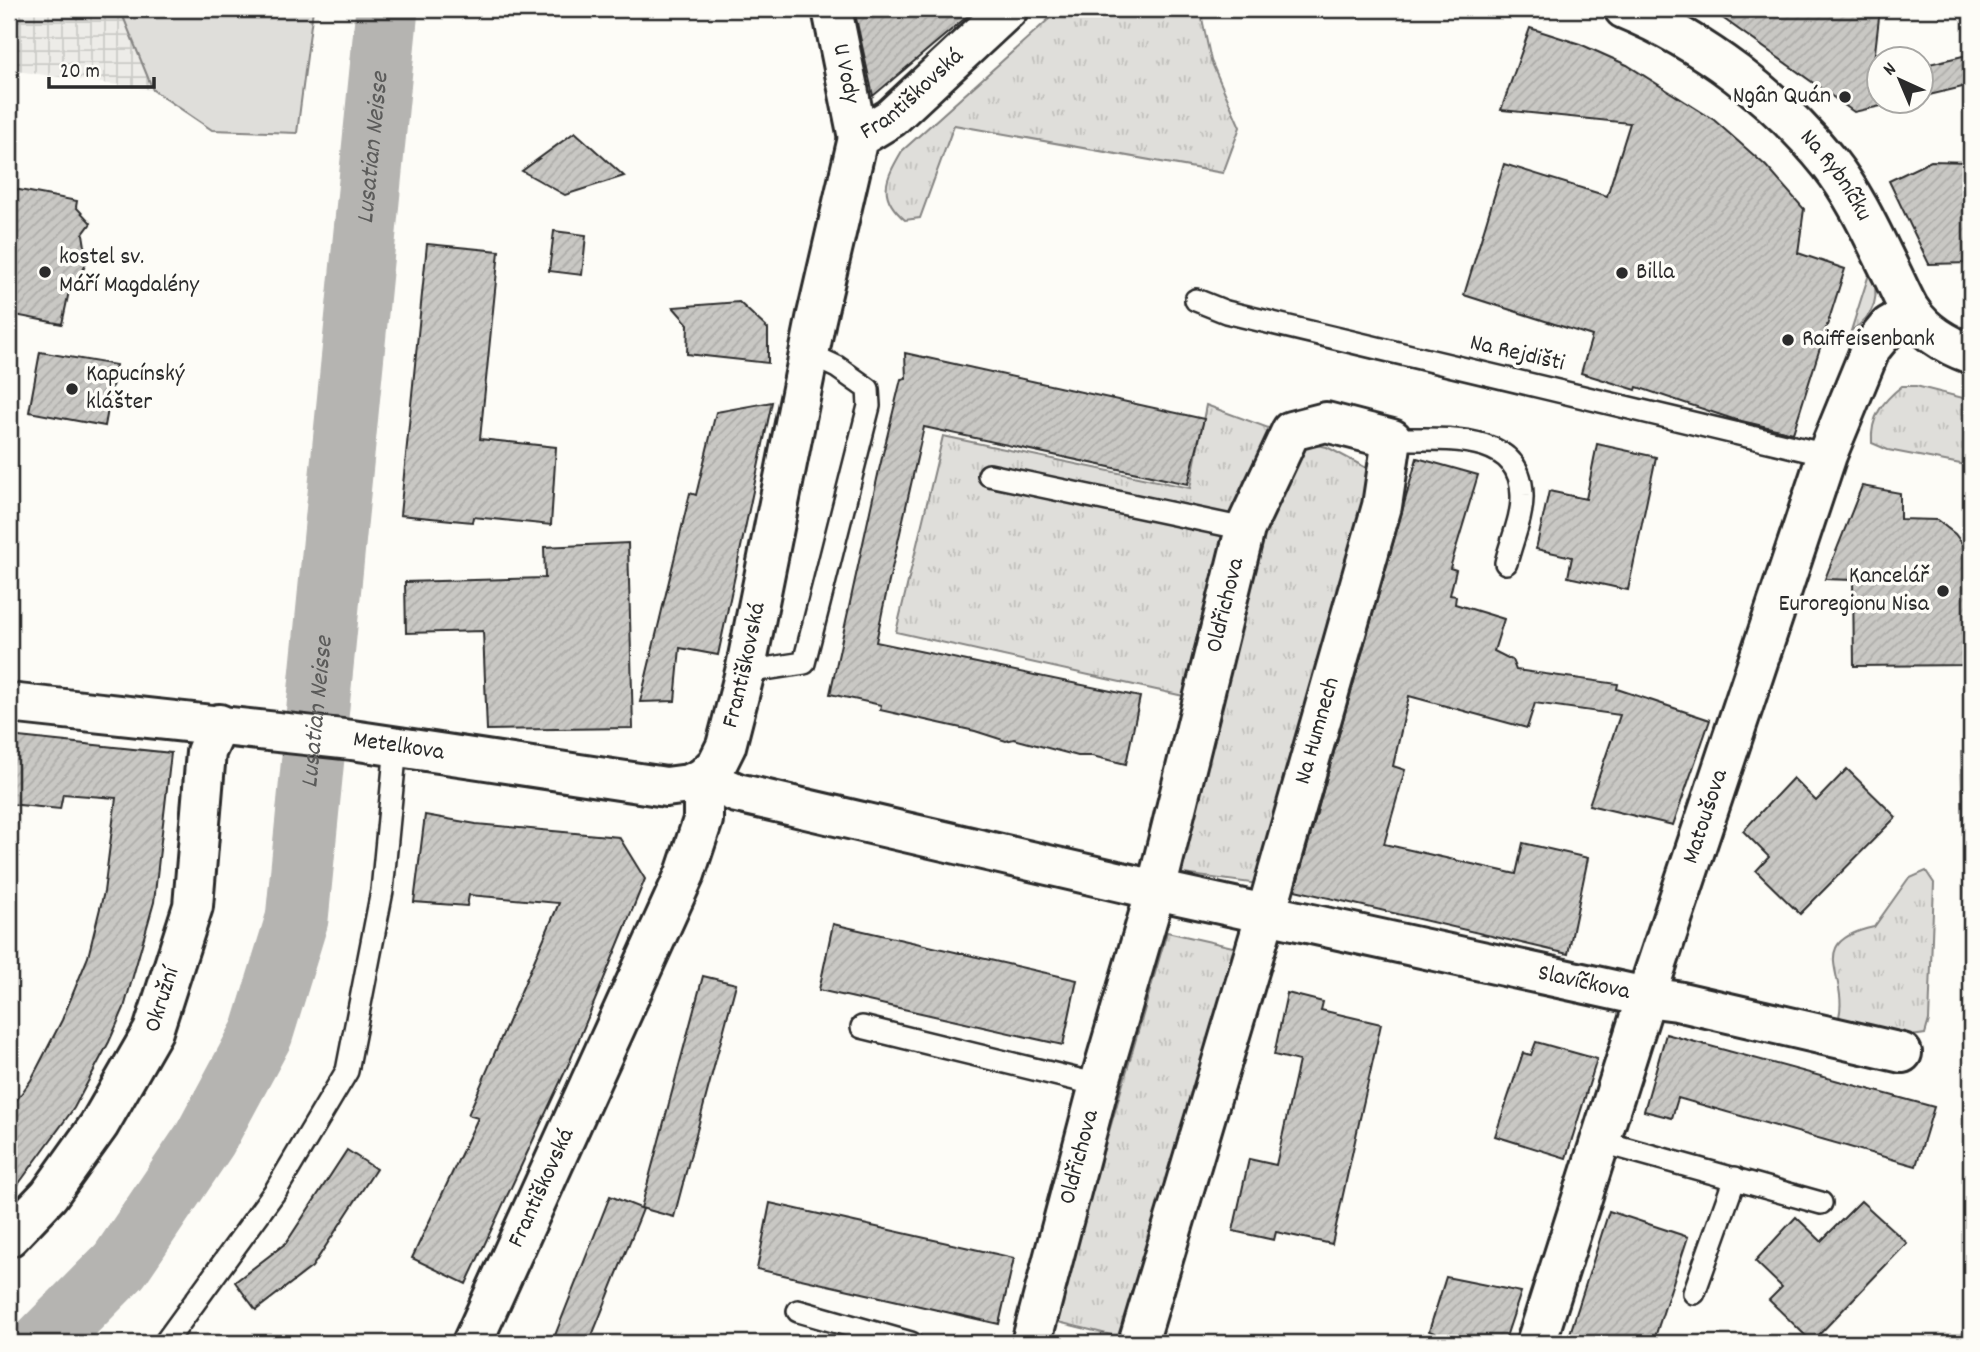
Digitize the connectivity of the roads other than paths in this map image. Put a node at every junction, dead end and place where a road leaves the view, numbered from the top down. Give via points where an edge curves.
1 (832, 9) edge
2 (1008, 9) edge
3 (1624, 9) edge
4 (858, 138) junction
5 (1196, 300) dead end
6 (1912, 313) junction
7 (808, 354) junction
8 (1971, 354) edge
9 (1392, 439) junction
10 (1827, 455) junction
11 (989, 475) dead end
12 (1245, 529) junction
13 (1506, 563) dead end
14 (745, 671) junction
15 (9, 703) edge
16 (219, 724) junction
17 (396, 746) junction
18 (703, 778) junction
19 (1156, 890) junction
20 (1266, 914) junction
21 (1646, 996) junction
22 (862, 1027) dead end
23 (1902, 1053) dead end
24 (1099, 1085) junction
25 (1602, 1142) junction
26 (1735, 1178) junction
27 (1821, 1203) dead end
28 (9, 1237) edge
29 (1694, 1293) dead end
30 (799, 1311) dead end
31 (165, 1343) edge
32 (472, 1343) edge
33 (911, 1343) edge
34 (1031, 1343) edge
35 (1138, 1343) edge
36 (1536, 1343) edge

1 - 4 street, U Vody
2 - 4 street, Františkovská via 891,118
3 - 6 street, Na Rybníčku via 1690,42 1796,125 1858,205
4 - 7 street, Františkovská
5 - 10 lane, Na Rejdišti via 1226,312
6 - 8 street, Na Rybníčku via 1936,337
6 - 10 street, Matoušova via 1889,326 1871,348
7 - 14 street, Františkovská
7 - 14 lane via 868,389 869,406 804,663
9 - 12 street, Oldřichova via 1326,422 1291,431
9 - 13 lane via 1479,442 1510,457 1522,496
9 - 20 street, Na Humnech via 1382,506
10 - 21 street, Matoušova
11 - 12 lane
12 - 19 street, Oldřichova
14 - 18 street, Františkovská via 726,746
15 - 16 street, Metelkova
16 - 17 street, Metelkova
16 - 28 street, Okružní via 206,752 193,906 153,1031 99,1125 49,1195
17 - 18 street, Metelkova via 666,787
17 - 31 lane via 382,891 347,1071 276,1189
18 - 19 street via 737,793
18 - 32 street, Františkovská via 703,820 685,874
19 - 20 street
19 - 24 street, Oldřichova
20 - 21 street, Slavíčkova
20 - 35 street
21 - 23 street, Slavíčkova
21 - 25 street, Matoušova
22 - 24 lane
24 - 34 street, Oldřichova
25 - 26 lane
25 - 36 street, Matoušova
26 - 27 lane
26 - 29 lane
30 - 33 lane

